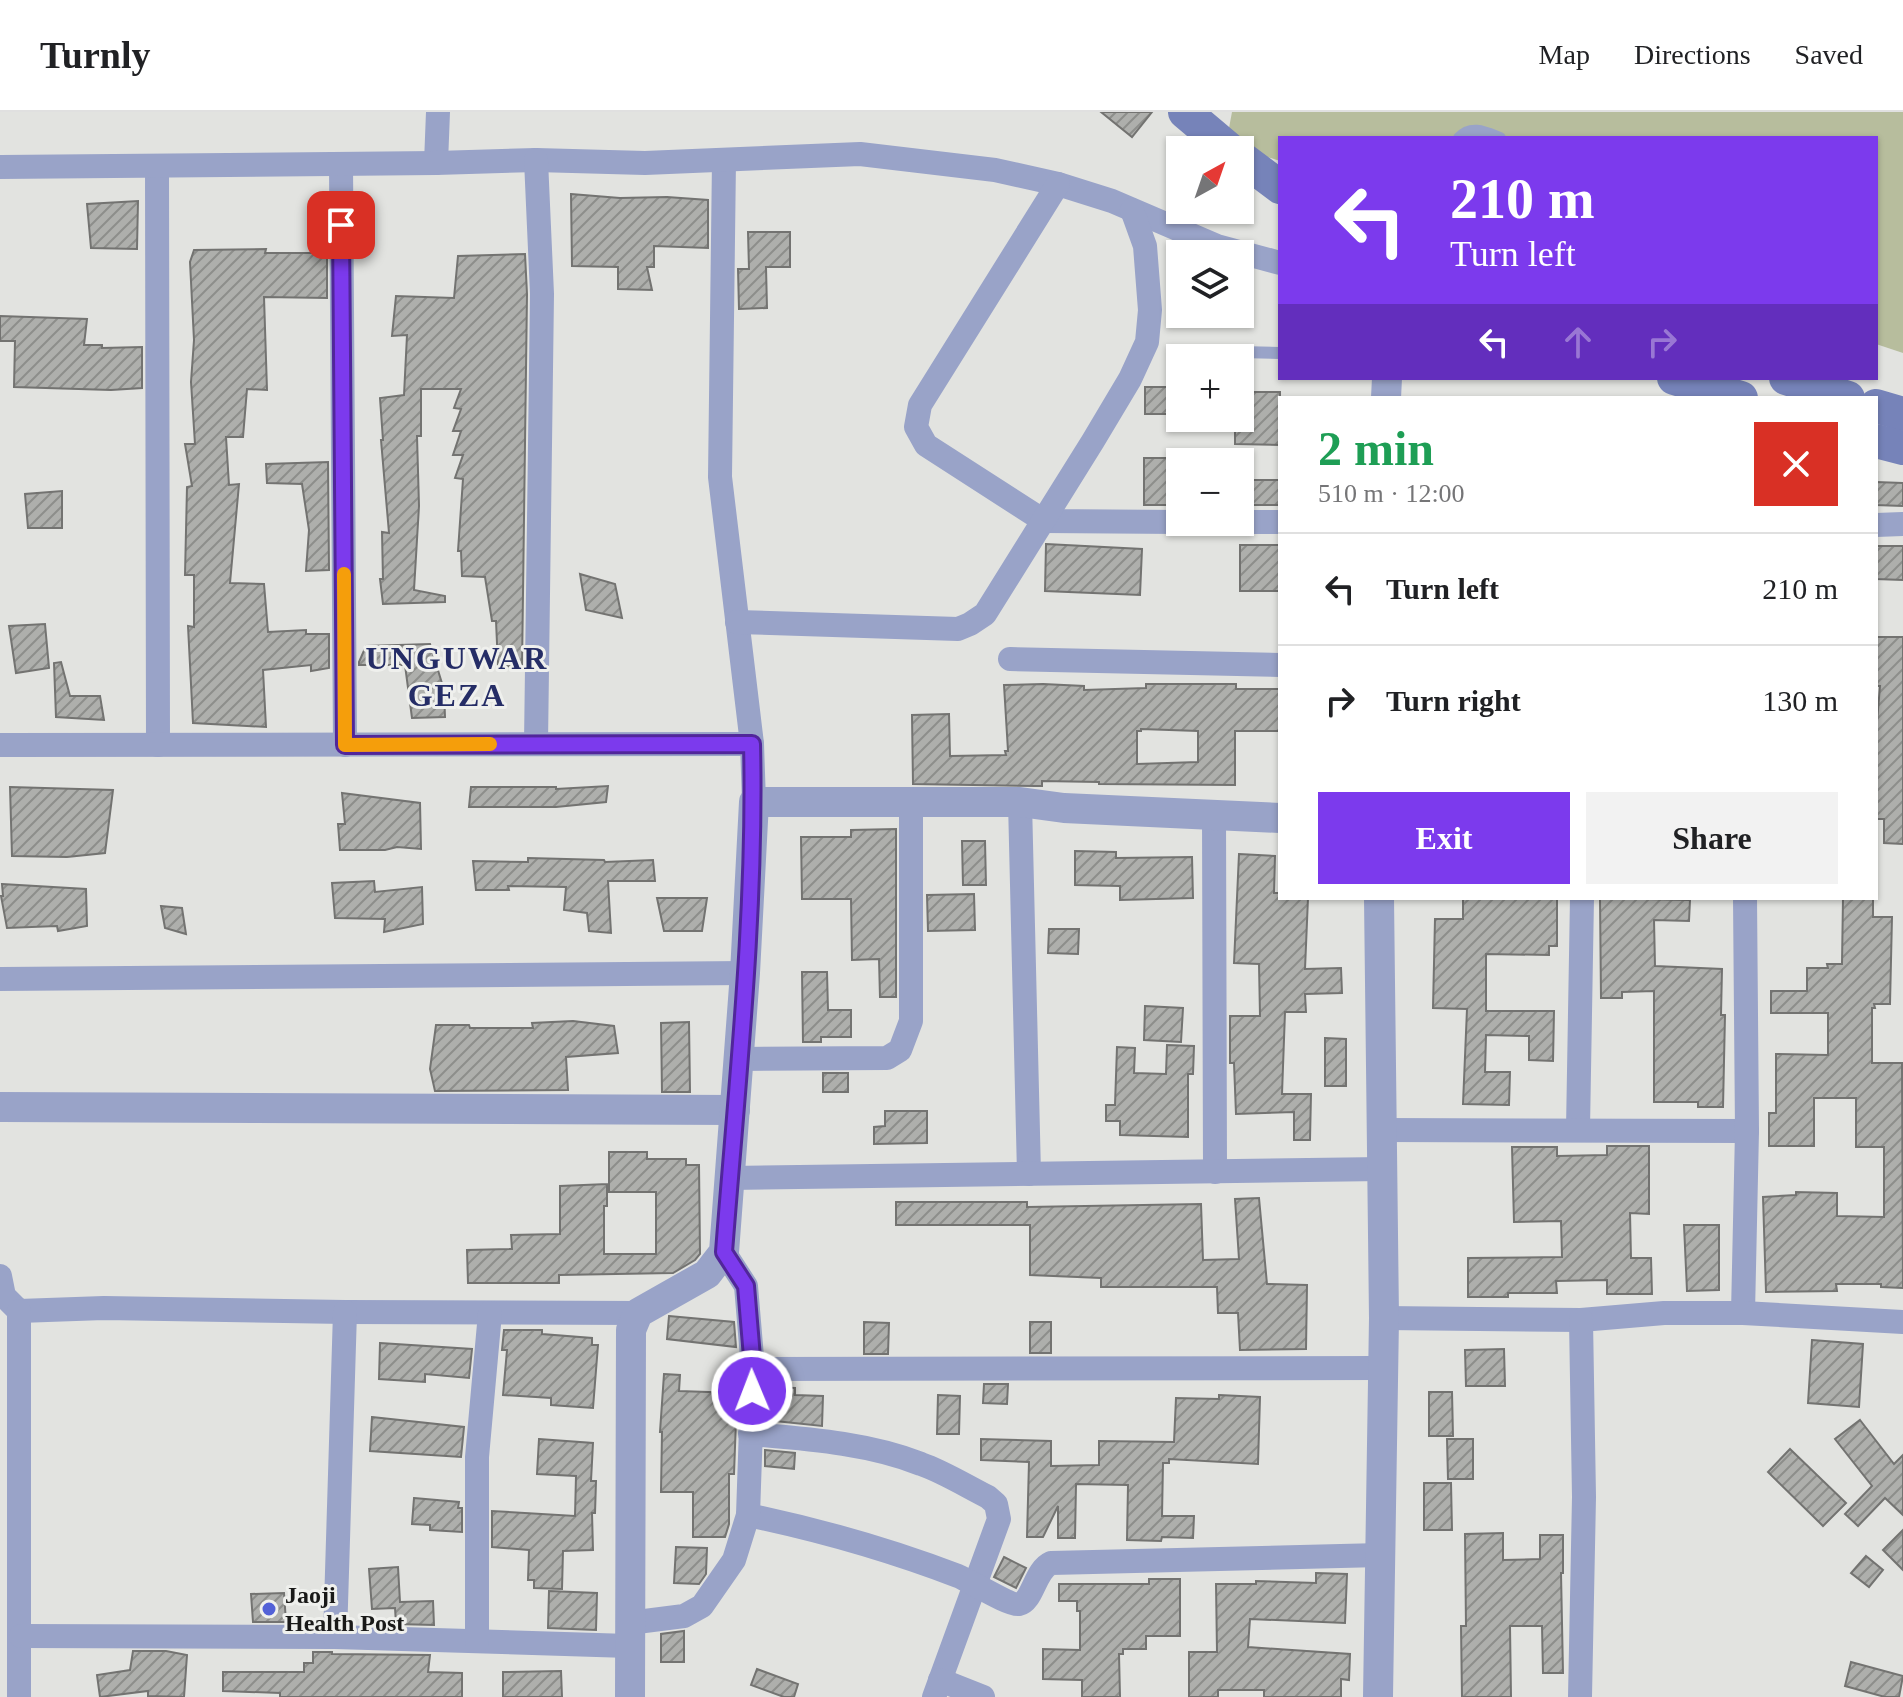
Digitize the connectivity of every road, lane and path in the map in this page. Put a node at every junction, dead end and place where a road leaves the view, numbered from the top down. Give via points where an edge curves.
1 (438, 112) edge
2 (1185, 112) edge
3 (1213, 136) edge
4 (1461, 136) edge
5 (1495, 136) edge
6 (536, 160) junction
7 (724, 160) junction
8 (436, 163) junction
9 (341, 164) junction
10 (157, 166) junction
11 (0, 167) edge
12 (1254, 168) edge
13 (1058, 184) junction
14 (1278, 186) edge
15 (1132, 210) junction
16 (1278, 262) edge
17 (1254, 352) edge
18 (1278, 353) edge
19 (1681, 380) edge
20 (1792, 380) edge
21 (1734, 396) edge
22 (1842, 396) edge
23 (1878, 407) edge
24 (1903, 414) edge
25 (1878, 442) edge
26 (1903, 448) edge
27 (1044, 521) junction
28 (1166, 522) edge
29 (1254, 522) edge
30 (1278, 522) edge
31 (1903, 524) edge
32 (1878, 525) edge
33 (737, 622) junction
34 (1010, 659) dead end
35 (1278, 665) edge
36 (536, 744) junction
37 (752, 744) junction
38 (0, 745) edge
39 (158, 745) junction
40 (345, 745) junction
41 (754, 802) junction
42 (911, 802) junction
43 (1020, 802) junction
44 (1214, 814) junction
45 (1278, 818) edge
46 (1379, 900) edge
47 (1582, 900) edge
48 (1745, 900) edge
49 (745, 973) junction
50 (0, 979) edge
51 (739, 1059) junction
52 (0, 1107) edge
53 (735, 1110) junction
54 (1578, 1129) junction
55 (1383, 1130) junction
56 (1747, 1131) junction
57 (1383, 1169) junction
58 (1215, 1172) junction
59 (1029, 1174) junction
60 (730, 1178) junction
61 (724, 1252) junction
62 (0, 1276) edge
63 (19, 1311) junction
64 (345, 1312) junction
65 (490, 1313) junction
66 (638, 1313) junction
67 (1743, 1313) junction
68 (1384, 1318) junction
69 (1581, 1320) junction
70 (1903, 1322) edge
71 (1381, 1368) junction
72 (753, 1369) junction
73 (750, 1434) junction
74 (748, 1515) junction
75 (9, 1535) edge
76 (1381, 1555) junction
77 (975, 1583) junction
78 (629, 1634) junction
79 (21, 1636) junction
80 (335, 1637) junction
81 (477, 1641) junction
82 (937, 1688) edge
83 (19, 1697) edge
84 (630, 1697) edge
85 (983, 1697) edge
86 (1378, 1697) edge
87 (1580, 1697) edge

1 - 8 street
2 - 3 main road
4 - 5 lane via 1467,131
6 - 7 street
6 - 8 street
6 - 36 street via 542,294
7 - 13 street via 860,154 980,168
7 - 33 street via 720,477
8 - 9 street
9 - 10 street
9 - 40 street
10 - 11 street
10 - 39 street
12 - 14 main road
13 - 15 street
13 - 27 street via 920,405 916,427 926,445
15 - 16 street via 1217,246
15 - 27 street via 1145,246 1147,342
17 - 18 lane
19 - 21 main road
20 - 22 main road
23 - 24 main road
25 - 26 main road
27 - 28 street
27 - 33 street via 990,607 965,627
29 - 30 street
31 - 32 street
33 - 37 street
34 - 35 street
36 - 37 street
36 - 40 street
37 - 41 street
38 - 39 street
39 - 40 street
41 - 42 street
41 - 49 street
42 - 43 street
42 - 51 street via 911,1021 900,1050 887,1058
43 - 44 street
43 - 59 street
44 - 45 street
44 - 58 street
46 - 55 street
47 - 54 street
48 - 56 street
49 - 50 street
49 - 51 street
51 - 53 street
52 - 53 street
53 - 60 street
54 - 55 street
54 - 56 street
55 - 57 street
56 - 67 street
57 - 58 street
57 - 68 street
58 - 59 street
59 - 60 street
60 - 61 street
61 - 66 street via 707,1274
61 - 72 street via 746,1286
62 - 63 street via 4,1296
63 - 64 street
63 - 75 street
64 - 65 street
64 - 80 street
65 - 66 street
65 - 81 street via 477,1457
66 - 78 street via 631,1330
67 - 69 street
67 - 70 street
68 - 69 street
68 - 71 street
69 - 87 street
71 - 72 street
71 - 76 street
72 - 73 street
73 - 74 street
73 - 77 street via 886,1453 922,1464 988,1497 996,1504 999,1519
74 - 77 street via 902,1555
74 - 78 street via 734,1560 702,1606
75 - 79 street
76 - 77 street via 1051,1563 1020,1604
76 - 86 street
77 - 82 street
78 - 81 street
78 - 84 street
79 - 80 street
79 - 83 street
80 - 81 street
82 - 85 street

